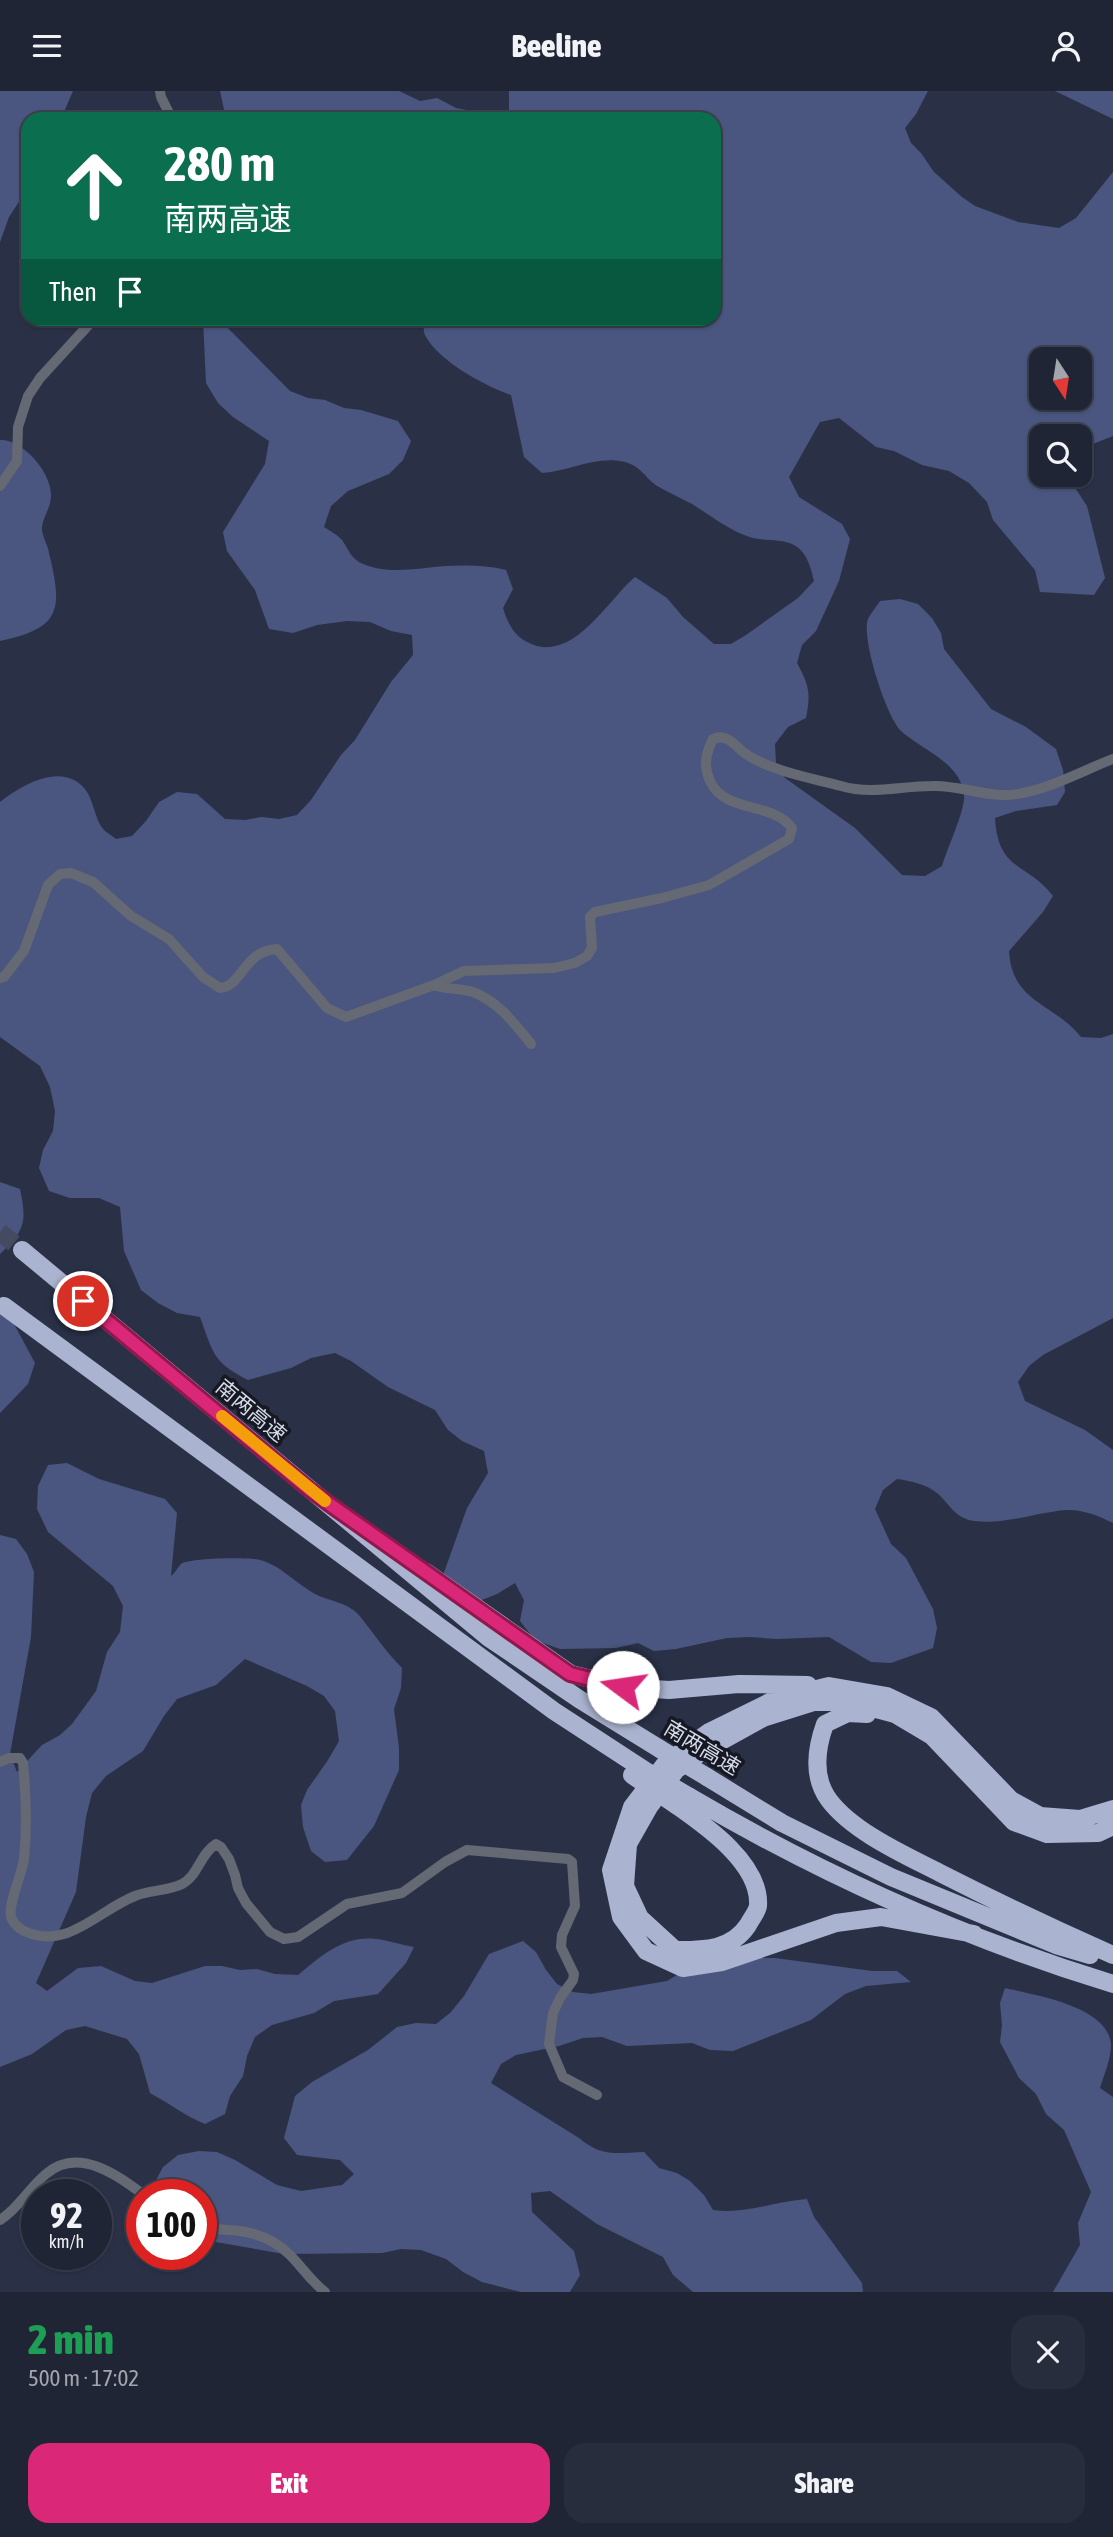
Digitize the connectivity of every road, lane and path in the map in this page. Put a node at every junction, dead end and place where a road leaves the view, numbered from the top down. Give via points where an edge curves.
1 (160, 91) edge
2 (168, 112) edge
3 (88, 326) edge
4 (0, 486) edge
5 (1113, 759) edge
6 (0, 978) edge
7 (434, 985) junction
8 (531, 1044) dead end
9 (22, 1250) tunnel mouth
10 (4, 1306) dead end
11 (309, 1489) junction
12 (829, 1686) junction
13 (898, 1709) junction
14 (0, 1762) edge
15 (991, 1789) junction
16 (683, 1801) junction
17 (1113, 1809) edge
18 (1113, 1826) edge
19 (974, 1934) junction
20 (1113, 1955) edge
21 (1113, 1963) edge
22 (1113, 1985) edge
23 (597, 2095) dead end
24 (126, 2182) edge
25 (0, 2220) edge
26 (217, 2229) edge
27 (325, 2292) edge

1 - 2 street
3 - 4 street via 28,396 18,427 17,461
5 - 7 street via 1031,791 1002,796 934,786 849,789 774,767 748,756 726,737 718,737 705,760 713,787 740,805 786,820 792,828 789,839 709,885 595,912 590,917 592,948 575,963 464,971
6 - 7 street via 24,951 48,885 60,874 71,873 93,882 131,916 169,939 203,977 220,988 232,984 264,950 277,949 327,1008 346,1017
7 - 8 street via 490,1001
9 - 11 highway, 南两高速
10 - 16 highway, bridge via 640,1774
11 - 12 highway via 570,1674 623,1687 669,1690 739,1684
11 - 21 highway, 南两高速, bridge via 489,1638 579,1699 782,1823 891,1877 1056,1945
12 - 13 highway via 887,1696
12 - 19 highway via 776,1699 709,1732 665,1764 632,1807 611,1870 621,1917 646,1951 683,1968 722,1962 836,1923 881,1917
13 - 15 highway via 931,1717
13 - 16 highway via 814,1702 763,1718 676,1770 628,1844 625,1886 640,1918 675,1950 706,1950 727,1944 744,1931 758,1909 755,1884 736,1854
13 - 20 highway via 848,1713 825,1724 817,1746 818,1774 828,1799 851,1822 902,1853 1030,1919
14 - 23 street via 20,1758 23,1763 24,1858 10,1912 19,1928 33,1935 57,1938 112,1906 182,1884 216,1844 229,1859 246,1903 270,1932 284,1939 298,1937 347,1904 402,1893 467,1850 568,1859 572,1862 575,1906 561,1947 573,1980 553,2013 550,2044 563,2077
15 - 17 highway via 1040,1816 1080,1819
15 - 18 highway via 1014,1822 1047,1834 1098,1833
16 - 19 highway via 875,1893
19 - 22 highway
24 - 25 street via 92,2164 72,2162 46,2174 15,2210
26 - 27 street via 239,2229 268,2239 289,2253

